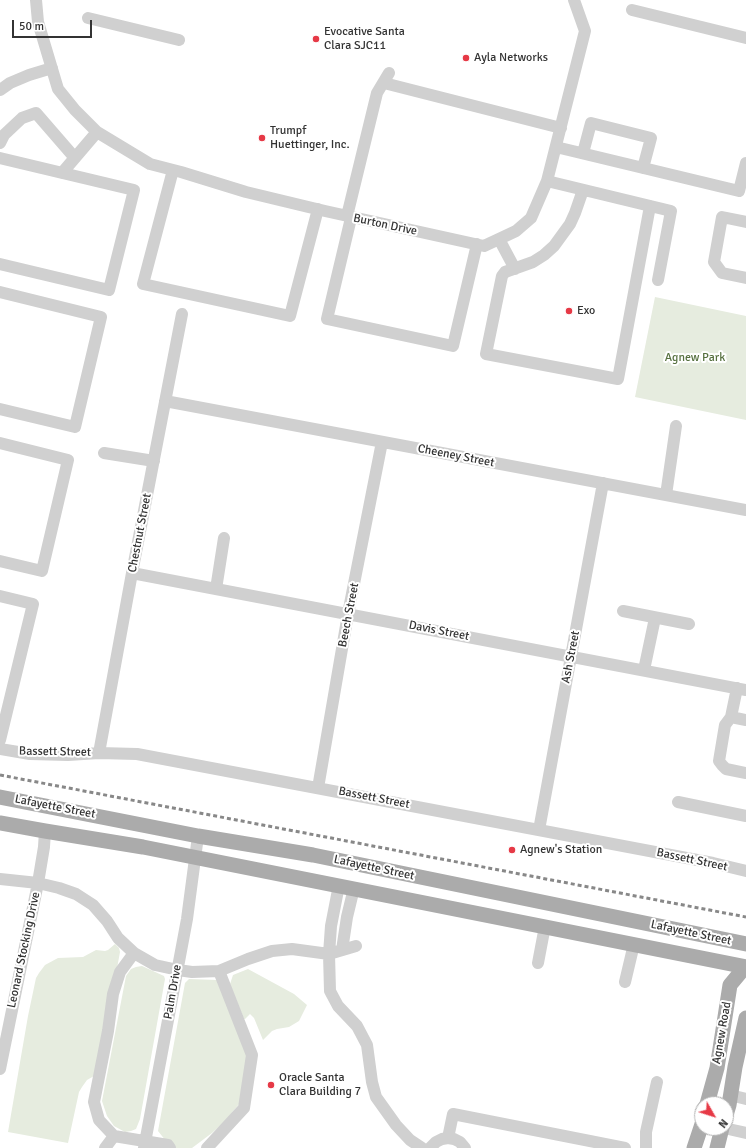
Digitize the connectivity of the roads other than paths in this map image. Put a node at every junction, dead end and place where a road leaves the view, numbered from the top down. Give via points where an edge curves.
1 (36, 0) edge
2 (574, 0) edge
3 (632, 10) dead end
4 (88, 18) dead end
5 (746, 38) edge
6 (179, 40) dead end
7 (52, 68) junction
8 (0, 90) edge
9 (561, 128) junction
10 (97, 132) junction
11 (0, 143) edge
12 (556, 147) junction
13 (583, 153) junction
14 (0, 158) edge
15 (75, 158) junction
16 (746, 163) edge
17 (643, 168) junction
18 (173, 170) junction
19 (62, 172) junction
20 (547, 181) junction
21 (583, 190) junction
22 (650, 206) junction
23 (318, 209) junction
24 (349, 217) junction
25 (746, 222) edge
26 (500, 239) junction
27 (477, 244) junction
28 (0, 264) edge
29 (515, 269) junction
30 (746, 278) edge
31 (658, 280) dead end
32 (0, 292) edge
33 (182, 314) dead end
34 (165, 401) junction
35 (0, 409) edge
36 (676, 426) dead end
37 (382, 442) junction
38 (0, 443) edge
39 (104, 453) dead end
40 (154, 461) junction
41 (604, 484) junction
42 (666, 495) junction
43 (746, 510) edge
44 (224, 538) dead end
45 (0, 561) edge
46 (132, 573) junction
47 (216, 589) junction
48 (0, 596) edge
49 (623, 611) dead end
50 (348, 614) junction
51 (655, 618) junction
52 (689, 624) dead end
53 (571, 656) junction
54 (644, 670) junction
55 (741, 689) edge
56 (731, 717) junction
57 (746, 720) edge
58 (0, 740) edge
59 (0, 749) edge
60 (100, 753) junction
61 (746, 773) edge
62 (318, 788) junction
63 (0, 797) edge
64 (678, 802) dead end
65 (746, 816) edge
66 (0, 822) edge
67 (539, 830) junction
68 (45, 831) junction
69 (198, 836) junction
70 (196, 857) junction
71 (746, 871) edge
72 (0, 879) edge
73 (38, 883) junction
74 (339, 885) junction
75 (354, 888) junction
76 (545, 926) junction
77 (634, 944) junction
78 (746, 944) edge
79 (356, 946) dead end
80 (342, 950) junction
81 (134, 953) junction
82 (329, 954) junction
83 (538, 963) dead end
84 (746, 966) edge
85 (178, 970) junction
86 (219, 971) junction
87 (625, 982) dead end
88 (746, 1018) edge
89 (0, 1069) edge
90 (656, 1082) dead end
91 (730, 1095) joint
92 (709, 1096) edge
93 (746, 1099) edge
94 (734, 1130) edge
95 (746, 1133) edge
96 (114, 1136) junction
97 (698, 1136) edge
98 (721, 1136) edge
99 (448, 1138) junction
100 (145, 1145) edge
101 (106, 1148) edge
102 (170, 1148) edge
103 (207, 1148) edge
104 (422, 1148) edge
105 (430, 1148) edge
106 (465, 1148) edge
107 (625, 1148) edge
108 (646, 1148) edge
109 (694, 1148) edge
110 (717, 1148) edge

1 - 7 street, Burton Drive via 38,22
2 - 9 street, Burton Drive via 585,31
3 - 5 street
4 - 6 street
7 - 8 street via 10,83
7 - 10 street, Burton Drive via 58,89
9 - 12 street, Burton Drive
9 - 24 street via 386,78 377,93
10 - 15 street
10 - 18 street, Burton Drive via 150,164
11 - 15 street via 4,135 22,118 36,113
12 - 13 street
12 - 20 street, Burton Drive
13 - 17 street
13 - 17 street via 591,123 651,138
14 - 19 street
15 - 19 street
16 - 17 street via 739,191
18 - 23 street, Burton Drive via 246,192
18 - 23 street via 144,284 290,316
19 - 28 street via 134,190 110,290
20 - 21 street
20 - 26 street, Burton Drive via 531,218 516,231
21 - 22 street
21 - 29 street via 575,213 554,246 533,262
22 - 29 street via 618,379 486,354 502,276 505,272
22 - 31 street via 671,211
23 - 24 street, Burton Drive
24 - 27 street, Burton Drive
24 - 27 street via 327,319 454,346
25 - 30 street via 722,217 714,262 722,273
26 - 27 street, Burton Drive via 484,246
26 - 29 street
32 - 35 street via 102,317 74,427
33 - 34 street, Chestnut Street
34 - 37 street, Cheeney Street
34 - 40 street, Chestnut Street
36 - 42 street
37 - 41 street, Cheeney Street
37 - 50 street, Beech Street
38 - 45 street via 68,460 42,571
39 - 40 street
40 - 46 street, Chestnut Street
41 - 42 street, Cheeney Street
41 - 53 street, Ash Street
42 - 43 street, Cheeney Street
44 - 47 street
46 - 47 street, Davis Street
46 - 60 street, Chestnut Street
47 - 50 street, Davis Street
48 - 58 street via 33,604
49 - 51 street
50 - 53 street, Davis Street
50 - 62 street, Beech Street
51 - 52 street
51 - 54 street
53 - 54 street, Davis Street
53 - 67 street, Ash Street
54 - 55 street, Davis Street
55 - 56 street
56 - 57 street
56 - 61 street via 725,725 719,761 726,769
59 - 60 street, Bassett Street via 30,754
60 - 62 street, Bassett Street via 137,754
62 - 67 street, Bassett Street
63 - 69 main road, Lafayette Street
64 - 65 street
66 - 68 main road, Lafayette Street
67 - 71 street, Bassett Street
68 - 70 main road, Lafayette Street
68 - 73 street, Leonard Stocking Drive
69 - 70 street, Palm Drive
69 - 78 main road, Lafayette Street via 321,857
70 - 74 main road, Lafayette Street
70 - 85 street, Palm Drive
72 - 73 street
73 - 81 street via 76,894 93,905 118,938
73 - 89 street, Leonard Stocking Drive
74 - 75 main road, Lafayette Street
74 - 82 street via 331,926
75 - 76 main road, Lafayette Street
75 - 80 street
76 - 77 main road, Lafayette Street
76 - 83 street
77 - 84 main road, Lafayette Street
77 - 87 street
79 - 80 street
80 - 82 street
81 - 85 street via 155,964
81 - 96 street via 120,972 113,994 94,1102 99,1120
82 - 86 street via 292,949 272,951
82 - 104 street via 330,991 338,1006 357,1026 367,1045 376,1097 396,1125
84 - 92 main road, Agnew Road via 730,985 717,1068
85 - 86 street
85 - 100 street, Palm Drive
86 - 103 street via 252,1055 244,1108
88 - 91 main road, Agnew Road
90 - 108 street via 646,1132
91 - 93 street
94 - 95 street
96 - 100 street
96 - 101 street
97 - 109 main road
98 - 110 main road
99 - 105 street via 436,1142
99 - 106 street via 460,1142
99 - 107 street via 453,1114
100 - 102 street via 168,1145

